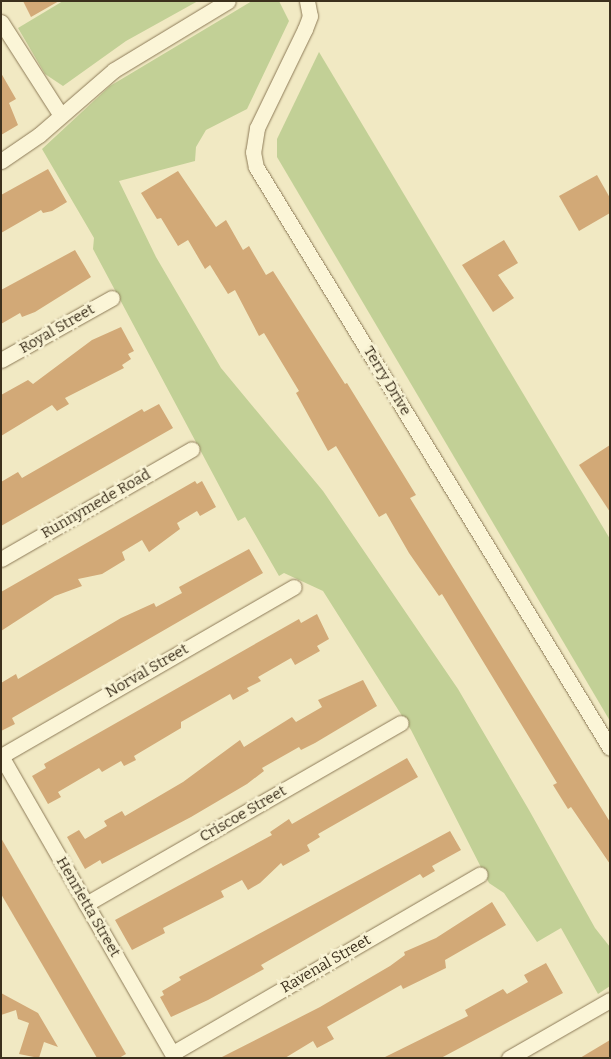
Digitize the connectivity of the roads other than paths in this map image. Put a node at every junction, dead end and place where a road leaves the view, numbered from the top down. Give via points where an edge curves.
1 (228, 1) edge
2 (307, 1) edge
3 (1, 22) edge
4 (60, 114) junction
5 (1, 161) edge
6 (112, 298) dead end
7 (1, 360) edge
8 (192, 449) dead end
9 (1, 559) edge
10 (294, 587) dead end
11 (401, 723) dead end
12 (610, 748) edge
13 (1, 756) edge
14 (480, 874) dead end
15 (86, 904) junction
16 (610, 1000) edge
17 (174, 1056) edge
18 (509, 1058) edge

1 - 4 street via 114,70
2 - 12 street, Terry Drive via 310,16 305,29 257,128 252,152 256,167
3 - 4 street
4 - 5 street
6 - 7 street, Royal Street
8 - 9 street, Runnymede Road
10 - 13 street, Norval Street
11 - 15 street, Criscoe Street
13 - 15 street, Henrietta Street
14 - 17 street, Ravenal Street
15 - 17 street, Henrietta Street
16 - 18 street

